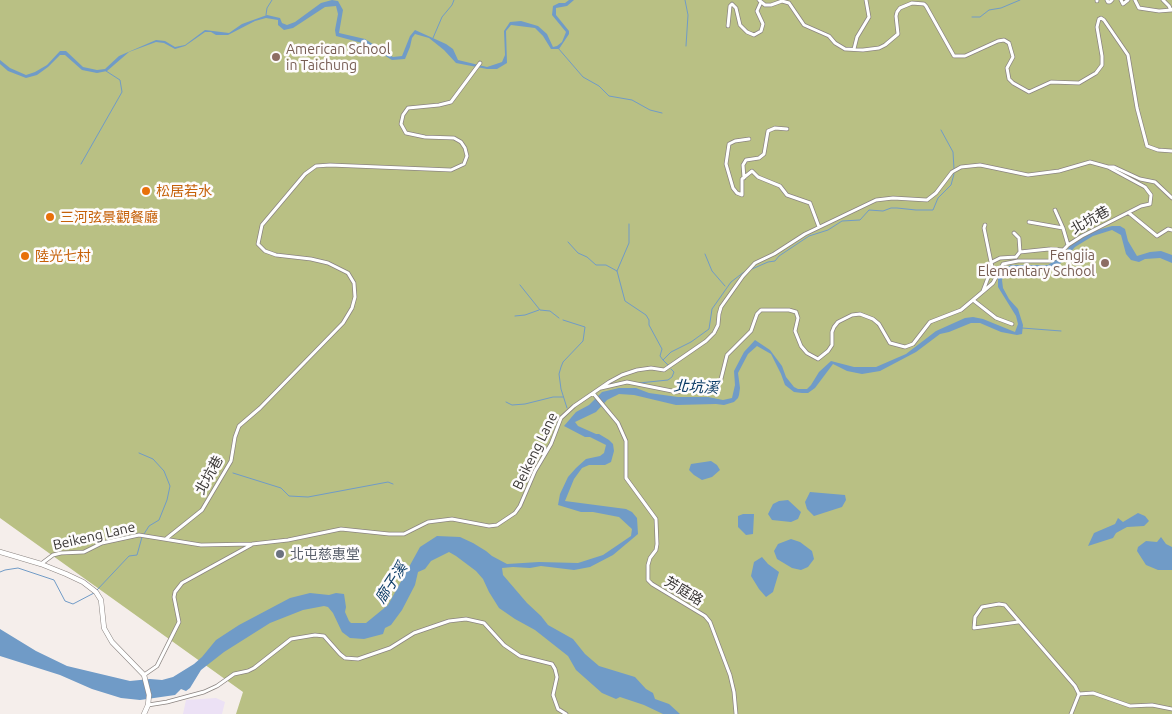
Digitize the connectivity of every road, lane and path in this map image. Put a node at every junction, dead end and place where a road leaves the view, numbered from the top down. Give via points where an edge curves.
1 (866, 0) edge
2 (1108, 0) edge
3 (1112, 0) edge
4 (1121, 0) edge
5 (1128, 0) edge
6 (1135, 0) edge
7 (1163, 0) edge
8 (760, 1) edge
9 (1171, 10) edge
10 (728, 26) dead end
11 (854, 49) junction
12 (480, 63) dead end
13 (787, 129) dead end
14 (750, 139) dead end
15 (1172, 151) edge
16 (1108, 167) junction
17 (744, 178) junction
18 (1172, 198) edge
19 (1055, 210) dead end
20 (1129, 212) junction
21 (1029, 222) dead end
22 (985, 225) dead end
23 (819, 227) junction
24 (1063, 228) junction
25 (1172, 230) edge
26 (1014, 233) dead end
27 (1068, 245) junction
28 (1064, 250) junction
29 (1020, 252) junction
30 (992, 262) junction
31 (983, 292) junction
32 (973, 300) junction
33 (1012, 324) dead end
34 (601, 388) junction
35 (592, 394) junction
36 (166, 538) junction
37 (252, 544) junction
38 (0, 552) edge
39 (41, 564) junction
40 (1018, 622) junction
41 (144, 676) junction
42 (1079, 694) junction
43 (148, 704) junction
44 (1172, 709) edge
45 (144, 714) edge
46 (566, 714) edge
47 (736, 714) edge
48 (1071, 714) edge

1 - 11 street via 869,17
2 - 3 street
4 - 5 street via 1123,4
6 - 9 street via 1138,8
7 - 9 street
8 - 10 street via 757,10 763,24 761,30 754,35 740,25 732,4
8 - 11 street via 765,5 782,1 789,3 804,24 829,36 839,46
11 - 15 street via 885,46 898,34 896,16 900,8 912,3 924,4 954,56 965,56 998,41 1009,43 1013,57 1007,68 1009,78 1029,92 1051,82 1079,82 1096,72 1102,65 1097,27 1101,18 1128,56 1147,146
12 - 36 street, 北坑巷 via 451,102 408,108 401,124 406,133 454,138 461,142 467,156 464,164 451,170 316,166 304,174 262,225 258,244 264,251 328,263 348,273 354,283 352,308 348,317 239,426 231,461 202,510
13 - 17 street via 768,130 764,154 746,160
14 - 17 street via 735,140 729,144 726,164 733,188 742,195
16 - 18 street, Beikeng Lane via 1114,166 1140,179 1155,182
16 - 20 street, 北坑巷 via 1150,191 1150,204
16 - 23 street, Beikeng Lane via 1090,162 1059,171 1028,174 980,164 961,167 952,172 927,200 876,200
17 - 23 street via 752,170 758,177 780,186 787,194 810,203
19 - 24 street
20 - 25 street via 1157,236
20 - 27 street, 北坑巷
21 - 24 street
22 - 30 street
23 - 34 street, Beikeng Lane via 755,263 722,307 718,325 706,341 664,370 637,370
24 - 27 street
26 - 29 street via 1019,238
27 - 28 street, 北坑巷
28 - 29 street
28 - 31 street, 北坑巷 via 1049,261 1003,264
29 - 30 street via 1016,257
30 - 31 street
31 - 32 street, 北坑巷
32 - 33 street via 996,318
32 - 34 street, 北坑巷 via 961,310 930,322 913,344 905,347 890,343 873,319 866,315 852,315 834,327 832,345 818,359 802,346 795,331 796,312 761,310 751,330 727,355 721,379 715,385 677,392 627,382
34 - 35 street, Beikeng Lane
35 - 37 street, Beikeng Lane via 561,418 552,444 535,471 520,506 497,525 452,519 428,522 404,534 341,529
35 - 47 street, 芳庭路 via 618,424 626,441 626,478 656,519 657,544 648,565 648,580 710,622 730,675
36 - 37 street, Beikeng Lane via 201,545
36 - 39 street, Beikeng Lane via 139,535 118,539 84,552 53,555
37 - 41 street via 182,583 174,597 179,622 157,666
38 - 39 main road
39 - 41 main road via 83,582 95,591 101,600 104,628 112,642
40 - 40 street via 1005,606 987,605 977,612 974,628
40 - 42 street
41 - 43 main road
42 - 44 street via 1093,693 1130,706 1152,705
42 - 48 street
43 - 45 main road
43 - 46 street via 204,692 234,674 254,668 291,639 324,636 345,658 358,659 390,648 414,633 466,619 484,623 520,656 552,664 557,677 553,695 558,709

